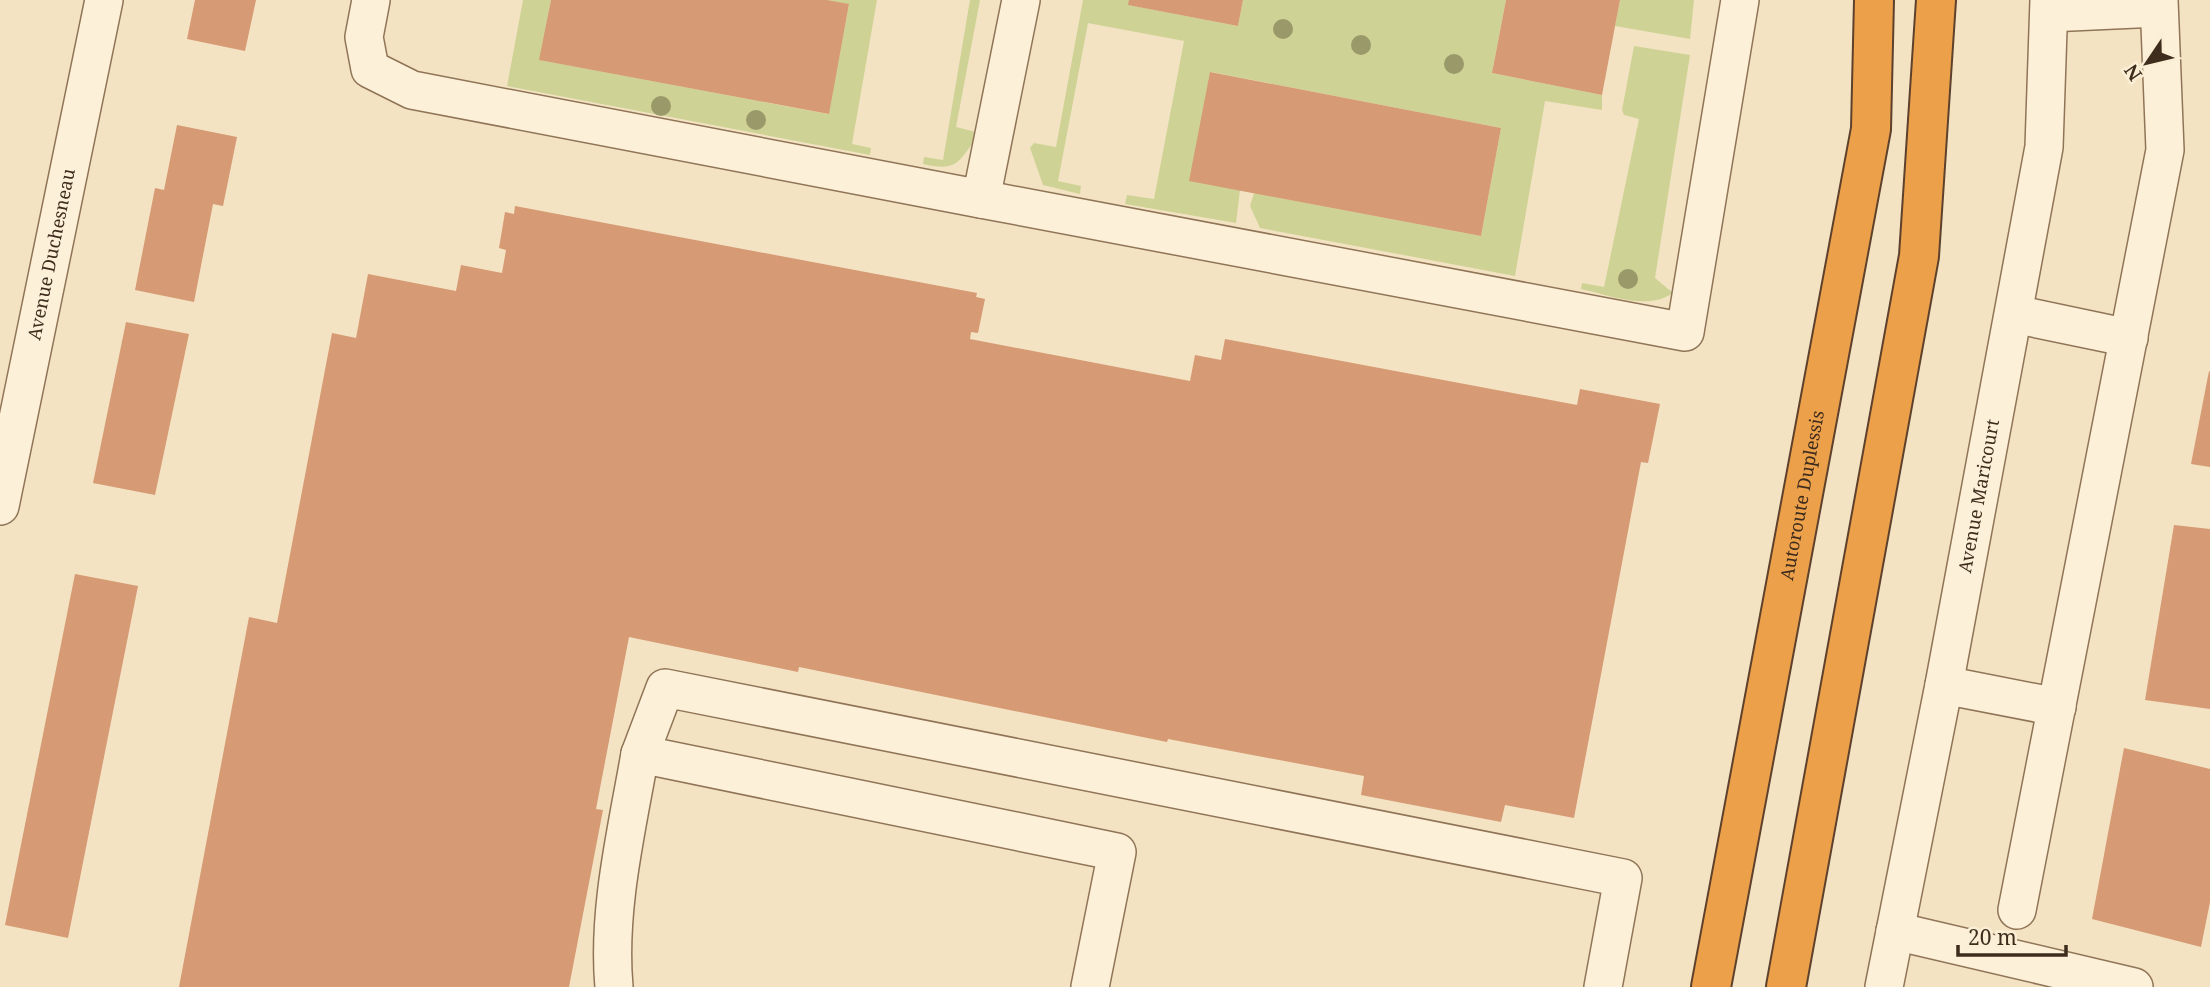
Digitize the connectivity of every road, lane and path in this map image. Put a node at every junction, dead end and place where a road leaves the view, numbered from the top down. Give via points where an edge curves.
1 (104, 0) edge
2 (371, 0) edge
3 (1021, 0) edge
4 (1740, 0) edge
5 (1874, 0) edge
6 (1936, 0) edge
7 (1960, 0) edge
8 (2158, 4) edge
9 (2049, 7) edge
10 (981, 199) junction
11 (1919, 256) junction
12 (2014, 314) junction
13 (2129, 338) junction
14 (0, 506) edge
15 (1944, 685) junction
16 (2057, 707) junction
17 (640, 754) junction
18 (2017, 909) dead end
19 (1895, 931) junction
20 (614, 987) edge
21 (1090, 987) edge
22 (1604, 987) edge
23 (1711, 987) edge
24 (1786, 987) edge
25 (1884, 987) edge
26 (2134, 987) edge

1 - 14 street, Avenue Duchesneau
2 - 10 street via 364,37 370,69 412,90
3 - 10 street
4 - 10 street via 1685,332
5 - 23 highway, Autoroute Duplessis via 1871,129
6 - 11 highway
7 - 11 highway via 1946,171
8 - 9 street
8 - 13 street via 2165,150
9 - 12 street, Avenue Maricourt via 2044,147
11 - 24 highway
12 - 13 street
12 - 15 street, Avenue Maricourt
13 - 16 street
15 - 16 street
15 - 19 street, Avenue Maricourt
16 - 18 street
17 - 20 street via 621,862 611,964
17 - 21 street via 1116,852
17 - 22 street via 665,688 1623,878
19 - 25 street, Avenue Maricourt
19 - 26 street

